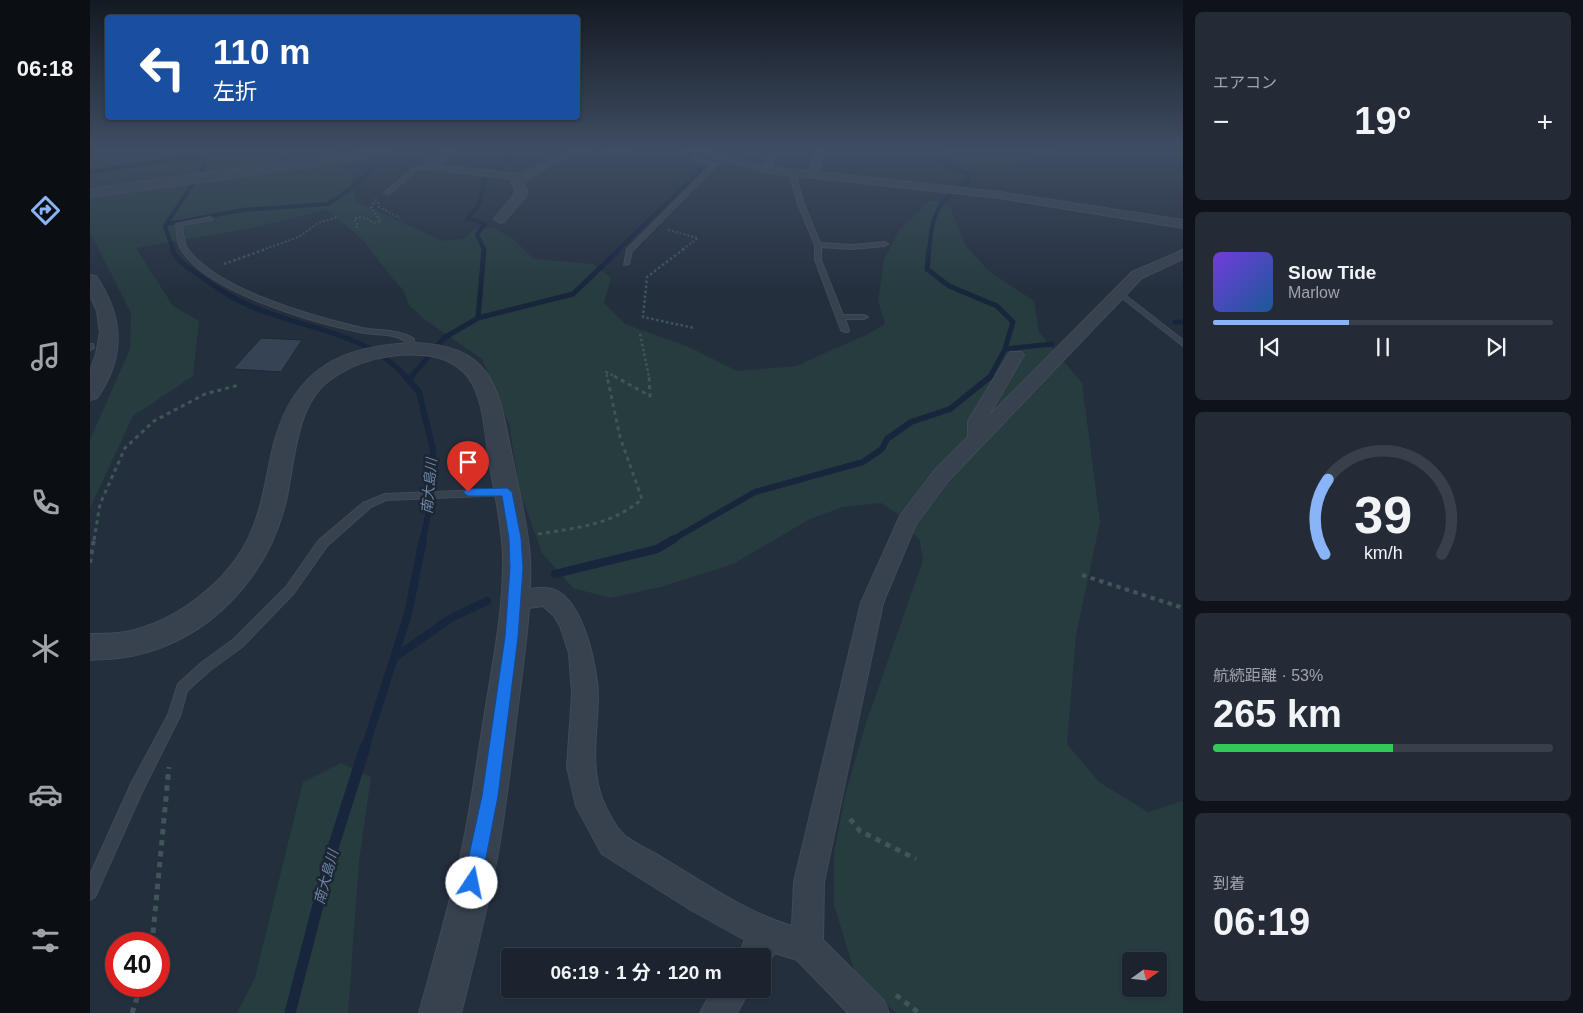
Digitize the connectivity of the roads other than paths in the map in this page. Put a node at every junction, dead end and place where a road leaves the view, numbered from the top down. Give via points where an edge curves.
1 (519, 197) edge
2 (682, 197) edge
3 (799, 197) edge
4 (1006, 197) edge
5 (210, 218) dead end
6 (500, 219) dead end
7 (1183, 224) edge
8 (885, 244) dead end
9 (818, 245) junction
10 (1183, 254) edge
11 (626, 264) dead end
12 (90, 280) edge
13 (1119, 293) junction
14 (841, 317) junction
15 (864, 317) dead end
16 (845, 330) dead end
17 (1183, 344) edge
18 (417, 349) junction
19 (1016, 356) dead end
20 (90, 394) edge
21 (977, 441) junction
22 (507, 492) junction
23 (514, 601) junction
24 (90, 647) edge
25 (90, 892) edge
26 (761, 945) edge
27 (807, 947) junction
28 (727, 998) edge
29 (440, 1013) edge
30 (717, 1013) edge
31 (872, 1013) edge

1 - 6 street
2 - 11 lane via 629,250
3 - 9 lane
4 - 7 street
5 - 18 lane via 179,224 183,246 210,271 280,307 363,330 404,335
8 - 9 lane via 852,247
9 - 14 lane via 818,260
10 - 13 street via 1136,274
12 - 20 street via 106,310 110,337 106,356
13 - 17 lane
13 - 21 street
14 - 15 lane
14 - 16 lane
18 - 22 street via 467,364 484,381 491,398
18 - 24 street via 366,355 341,363 324,375 297,405 287,433 269,522 258,550 242,573 207,606 176,627 136,643
19 - 21 street via 977,421
21 - 27 street via 941,476 908,521 872,603 809,882
22 - 23 street via 515,538
22 - 25 lane via 385,497 367,505 323,543 290,590 238,643 182,688 174,716 136,789
23 - 26 street via 547,597 562,609 571,624 581,653 585,694 582,767 590,806 612,844 702,899
23 - 29 street via 490,796 465,918
26 - 27 street
27 - 31 street
28 - 30 street

